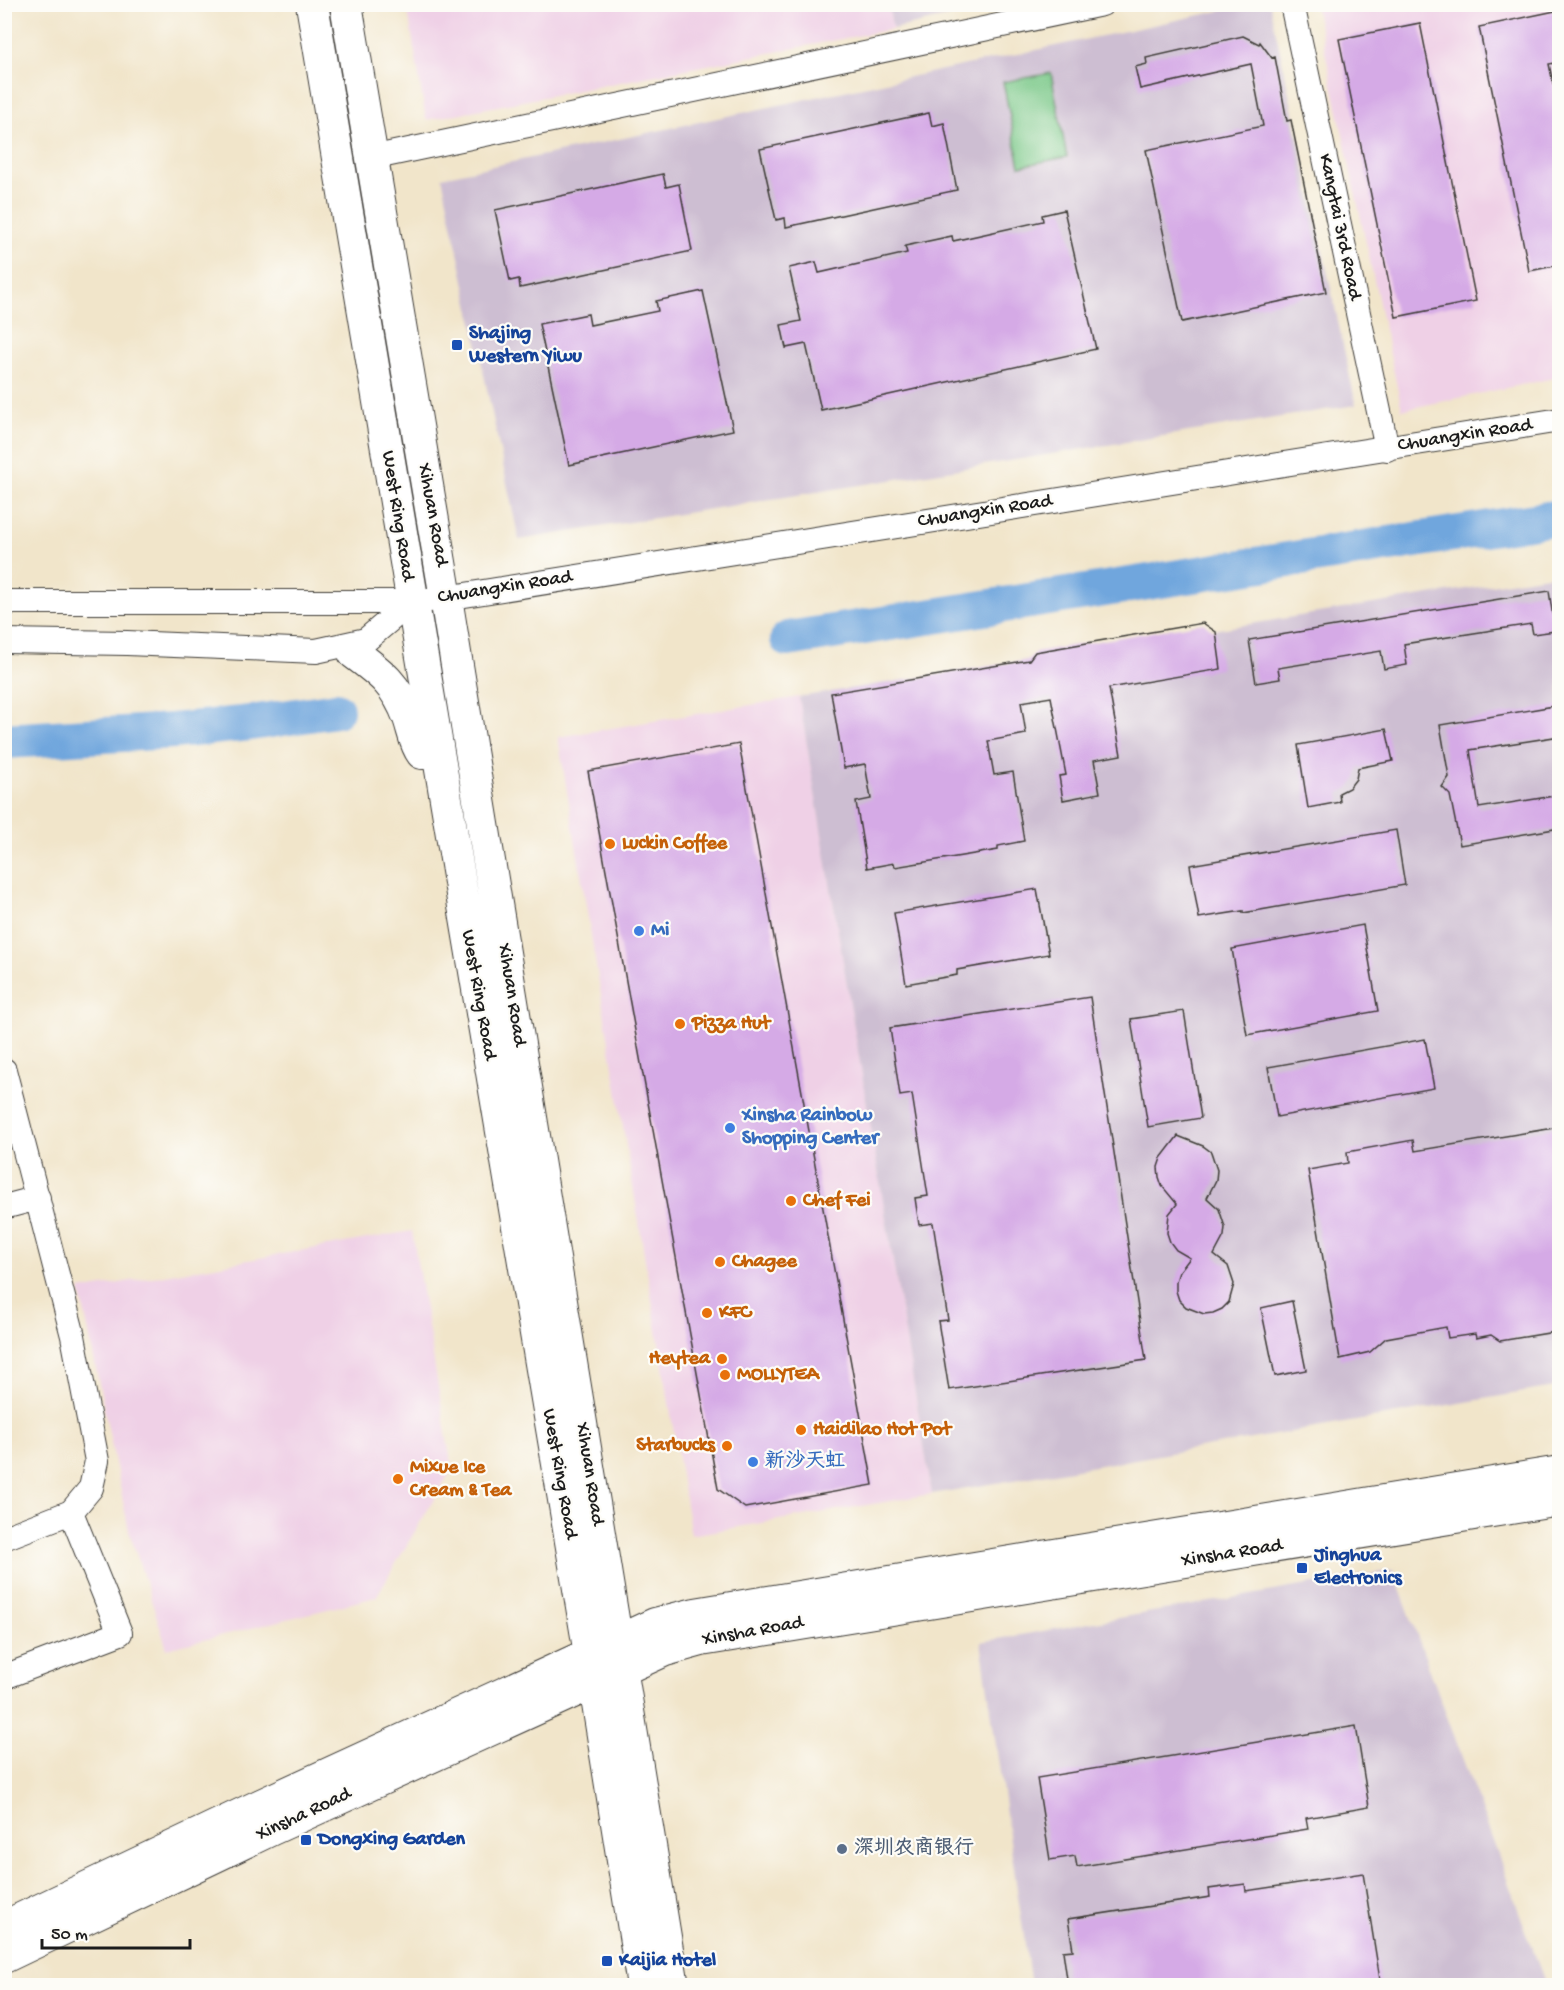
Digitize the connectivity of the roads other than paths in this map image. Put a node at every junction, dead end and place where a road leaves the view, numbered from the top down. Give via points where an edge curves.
1 (312, 4) edge
2 (346, 4) edge
3 (1102, 4) edge
4 (1292, 4) edge
5 (371, 158) junction
6 (1560, 420) edge
7 (1387, 449) junction
8 (446, 598) junction
9 (4, 602) edge
10 (411, 602) junction
11 (4, 641) edge
12 (354, 653) dead end
13 (438, 762) junction
14 (4, 1070) edge
15 (38, 1198) junction
16 (4, 1208) edge
17 (1560, 1472) edge
18 (1560, 1500) edge
19 (70, 1512) junction
20 (4, 1538) edge
21 (605, 1662) junction
22 (4, 1677) edge
23 (4, 1927) edge
24 (4, 1957) edge
25 (643, 1986) edge
26 (673, 1986) edge

1 - 10 main road, West Ring Road
2 - 5 main road, Xihuan Road
3 - 5 street
4 - 7 street, Kangtai 3rd Road
5 - 8 main road, Xihuan Road
6 - 7 street, Chuangxin Road
7 - 8 street, Chuangxin Road
8 - 10 street, Chuangxin Road
8 - 21 main road, Xihuan Road
9 - 10 street, Chuangxin Road
10 - 11 street, Chuangxin Road via 366,640 316,651
10 - 13 main road, West Ring Road
12 - 13 main road via 396,689 420,753
13 - 21 main road, West Ring Road
14 - 15 street
15 - 16 street
15 - 19 street via 74,1336 97,1461 90,1488
17 - 21 main road, Xinsha Road via 695,1614 655,1624
18 - 21 main road, Xinsha Road via 701,1640
19 - 20 street
19 - 22 street via 120,1633
21 - 23 main road, Xinsha Road via 261,1805
21 - 24 main road, Xinsha Road via 272,1829
21 - 25 main road, West Ring Road
21 - 26 main road, Xihuan Road

